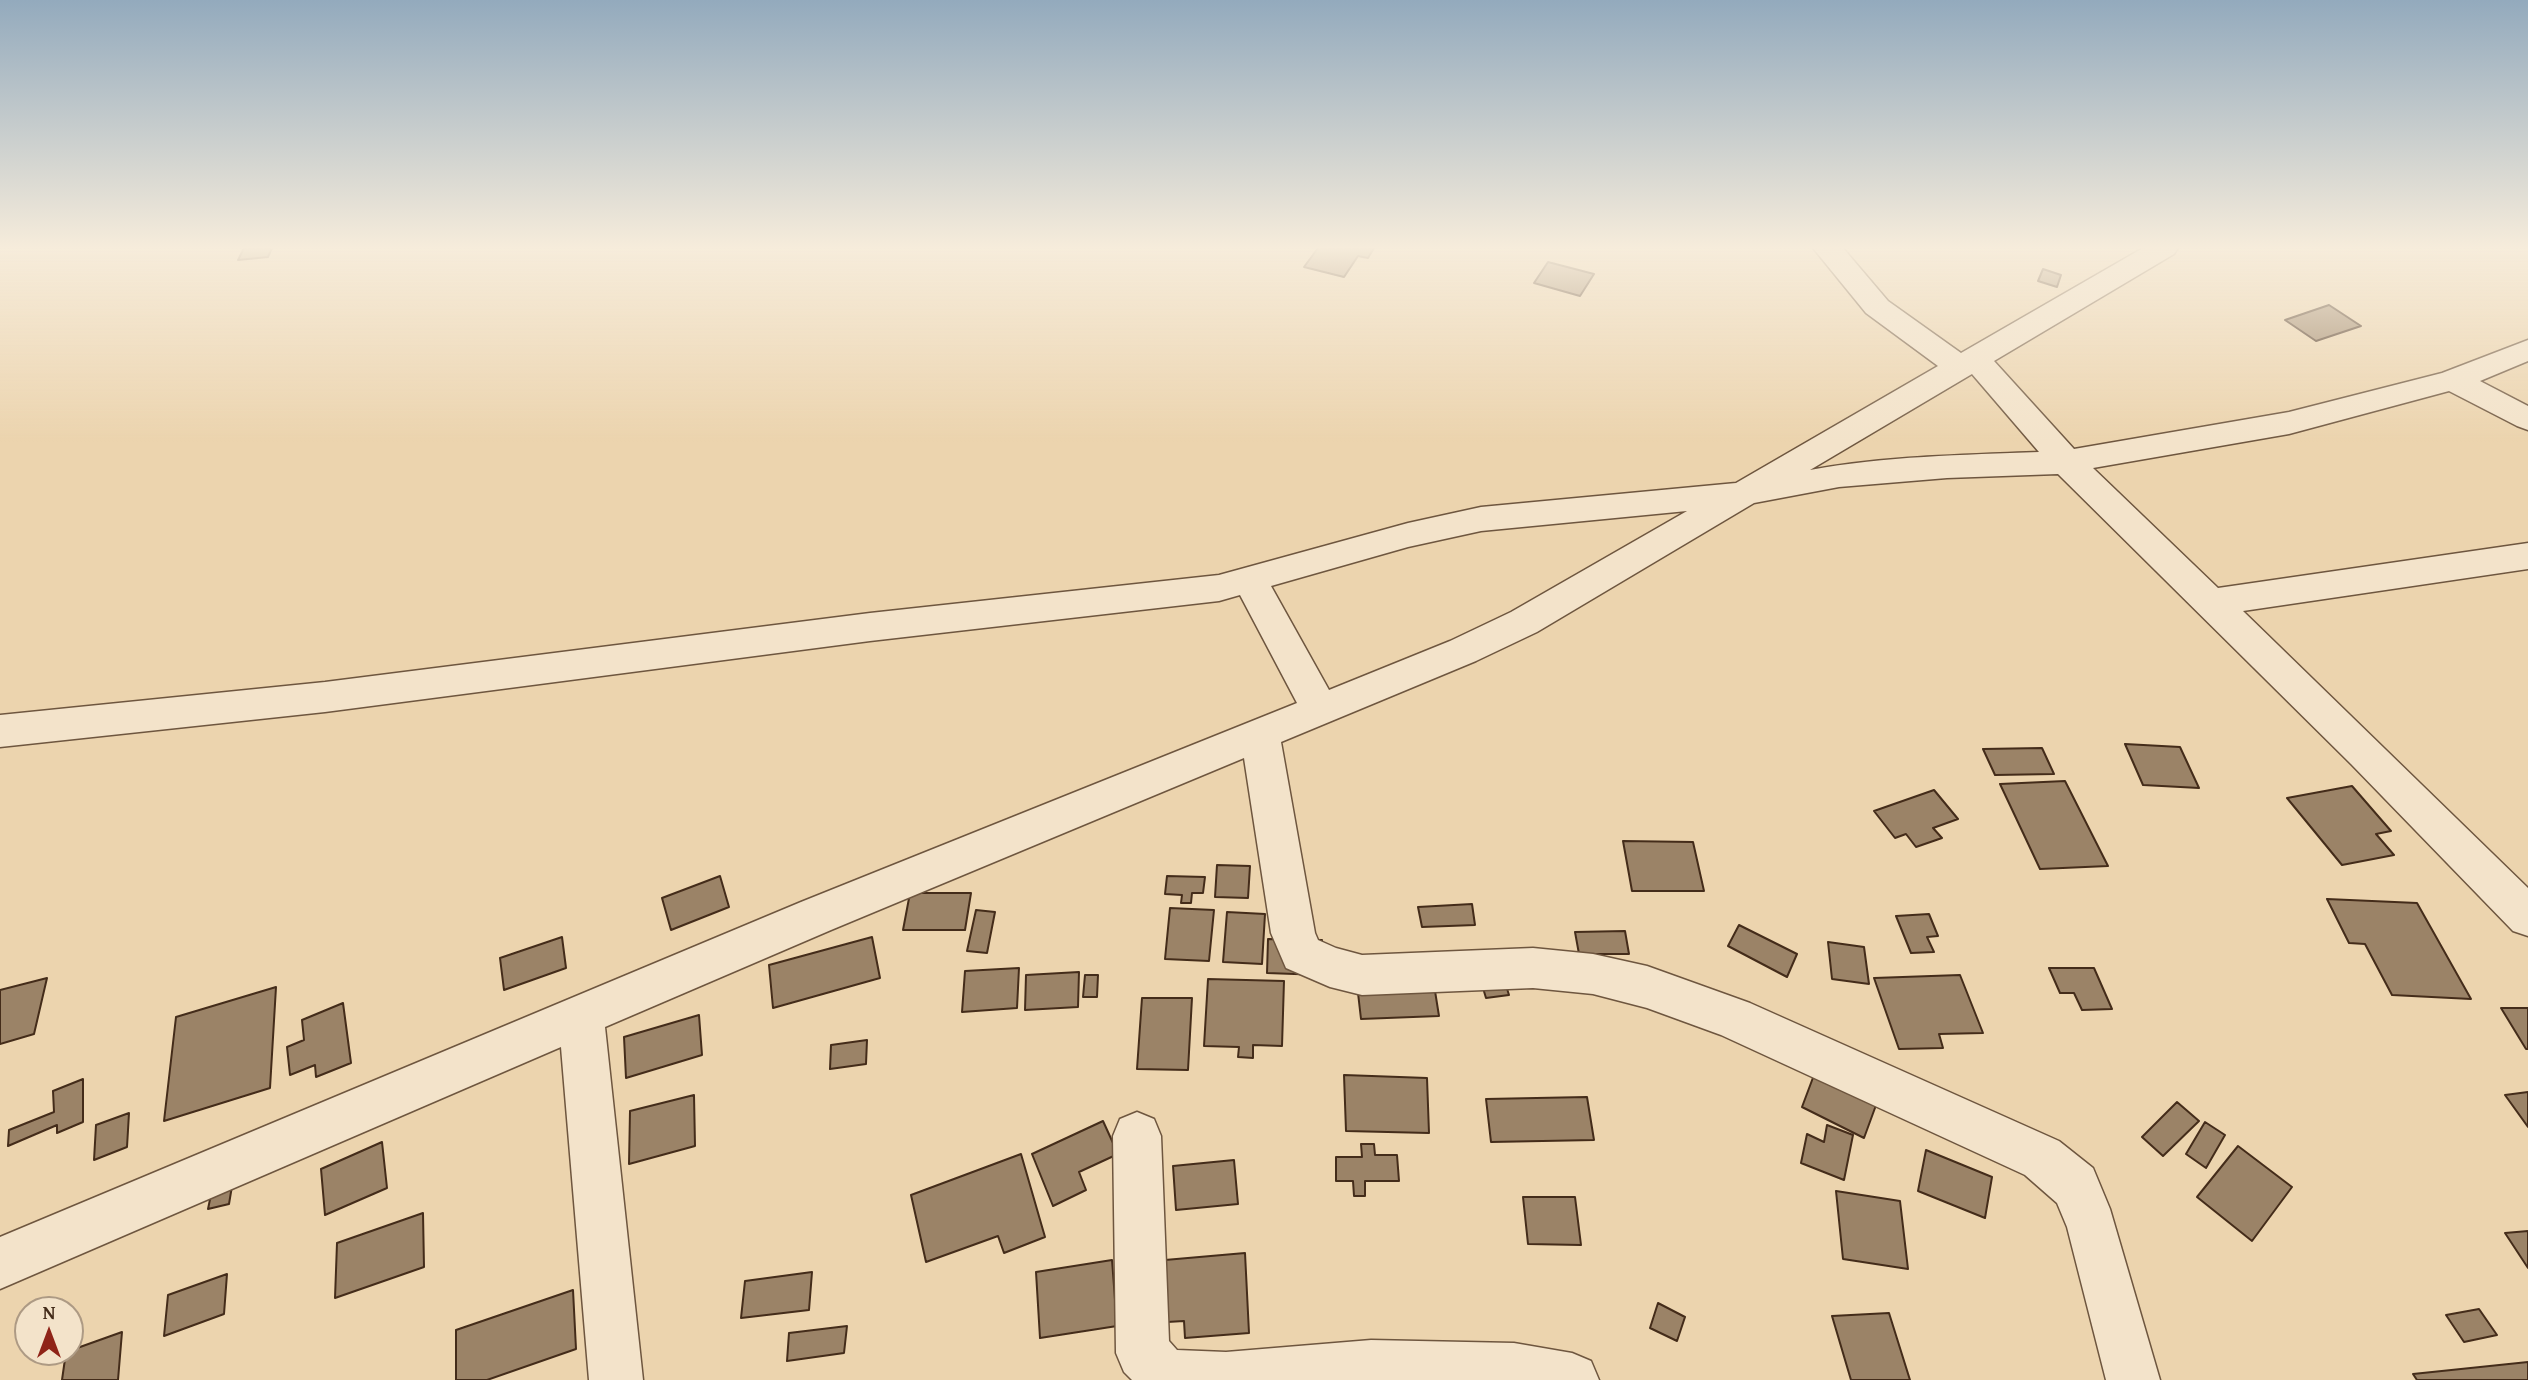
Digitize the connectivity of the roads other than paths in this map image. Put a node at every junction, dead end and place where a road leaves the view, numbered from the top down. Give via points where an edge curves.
1 (1886, 312) edge
2 (2054, 312) edge
3 (2528, 350) edge
4 (1967, 363) junction
5 (2453, 380) junction
6 (2528, 419) edge
7 (2066, 462) junction
8 (1741, 494) junction
9 (2528, 555) edge
10 (1250, 581) junction
11 (2208, 603) junction
12 (1319, 708) junction
13 (0, 731) edge
14 (1260, 733) junction
15 (2528, 917) edge
16 (581, 1017) junction
17 (1138, 1136) dead end
18 (0, 1263) edge
19 (617, 1380) edge
20 (1572, 1380) edge
21 (2133, 1380) edge

1 - 4 street
2 - 4 street
3 - 5 street
4 - 7 street
4 - 8 street
5 - 6 street
5 - 7 street via 2289,424
7 - 8 street via 1839,476
7 - 11 street
8 - 10 street via 1481,519
8 - 12 street via 1524,622
9 - 11 street
10 - 12 street
10 - 13 street via 325,697
11 - 15 street
12 - 14 street
14 - 16 street
14 - 21 street via 1293,933 1302,954 1362,975 1533,968 1593,974 1647,987 1734,1018 2042,1158 2075,1186 2092,1227
16 - 18 street
16 - 19 street
17 - 20 street via 1143,1353 1165,1376 1226,1379 1371,1367 1514,1370

